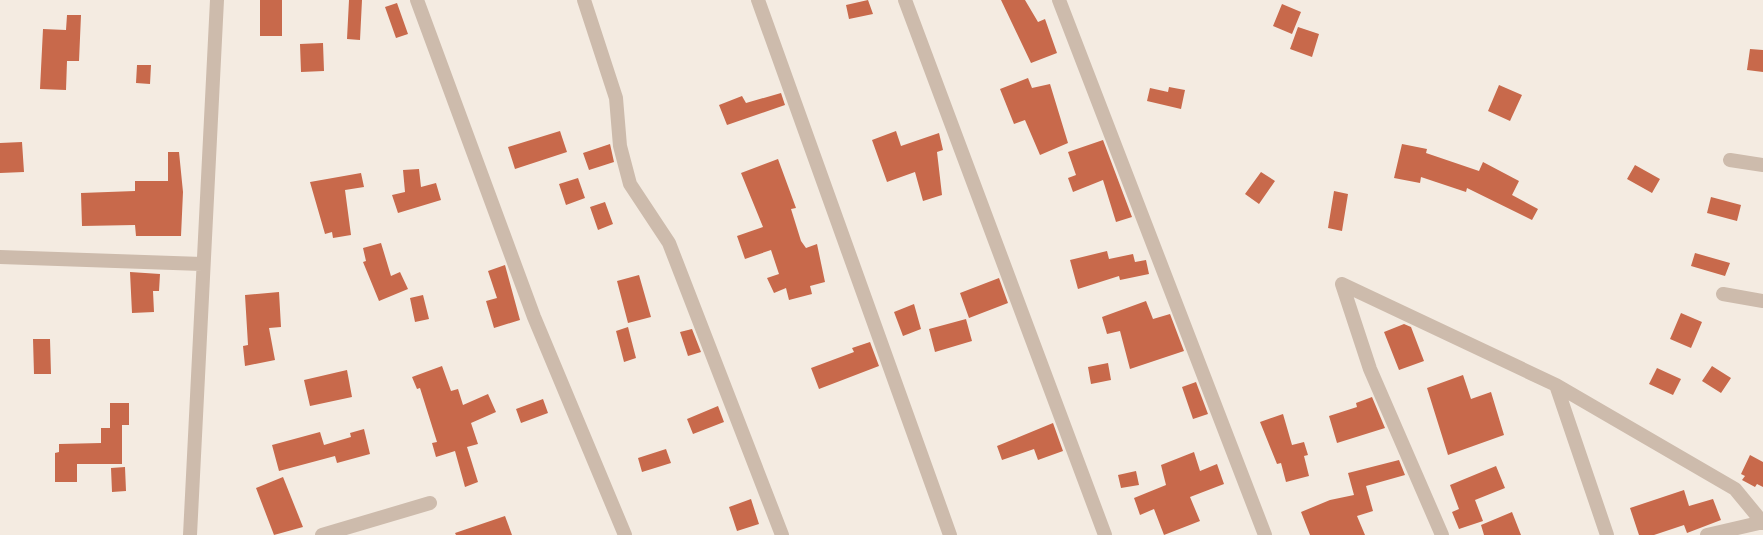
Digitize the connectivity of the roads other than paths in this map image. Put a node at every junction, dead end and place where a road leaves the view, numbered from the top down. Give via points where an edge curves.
1 (217, 0) edge
2 (417, 0) edge
3 (584, 0) edge
4 (758, 0) edge
5 (905, 0) edge
6 (1059, 0) edge
7 (1730, 160) dead end
8 (1763, 165) edge
9 (0, 257) edge
10 (202, 264) junction
11 (1723, 293) dead end
12 (1763, 301) edge
13 (1556, 385) junction
14 (430, 503) dead end
15 (1763, 522) edge
16 (190, 535) edge
17 (322, 535) edge
18 (625, 535) edge
19 (782, 535) edge
20 (950, 535) edge
21 (1105, 535) edge
22 (1265, 535) edge
23 (1442, 535) edge
24 (1607, 535) edge
25 (1707, 535) edge

1 - 10 street
2 - 18 street via 529,304
3 - 19 street via 616,98 620,146 630,184 669,243
4 - 20 street
5 - 21 street
6 - 22 street
7 - 8 street
9 - 10 street
10 - 16 street
11 - 12 street
13 - 15 street via 1735,489
13 - 23 street via 1342,284 1370,369
13 - 24 street
14 - 17 street
15 - 25 street

